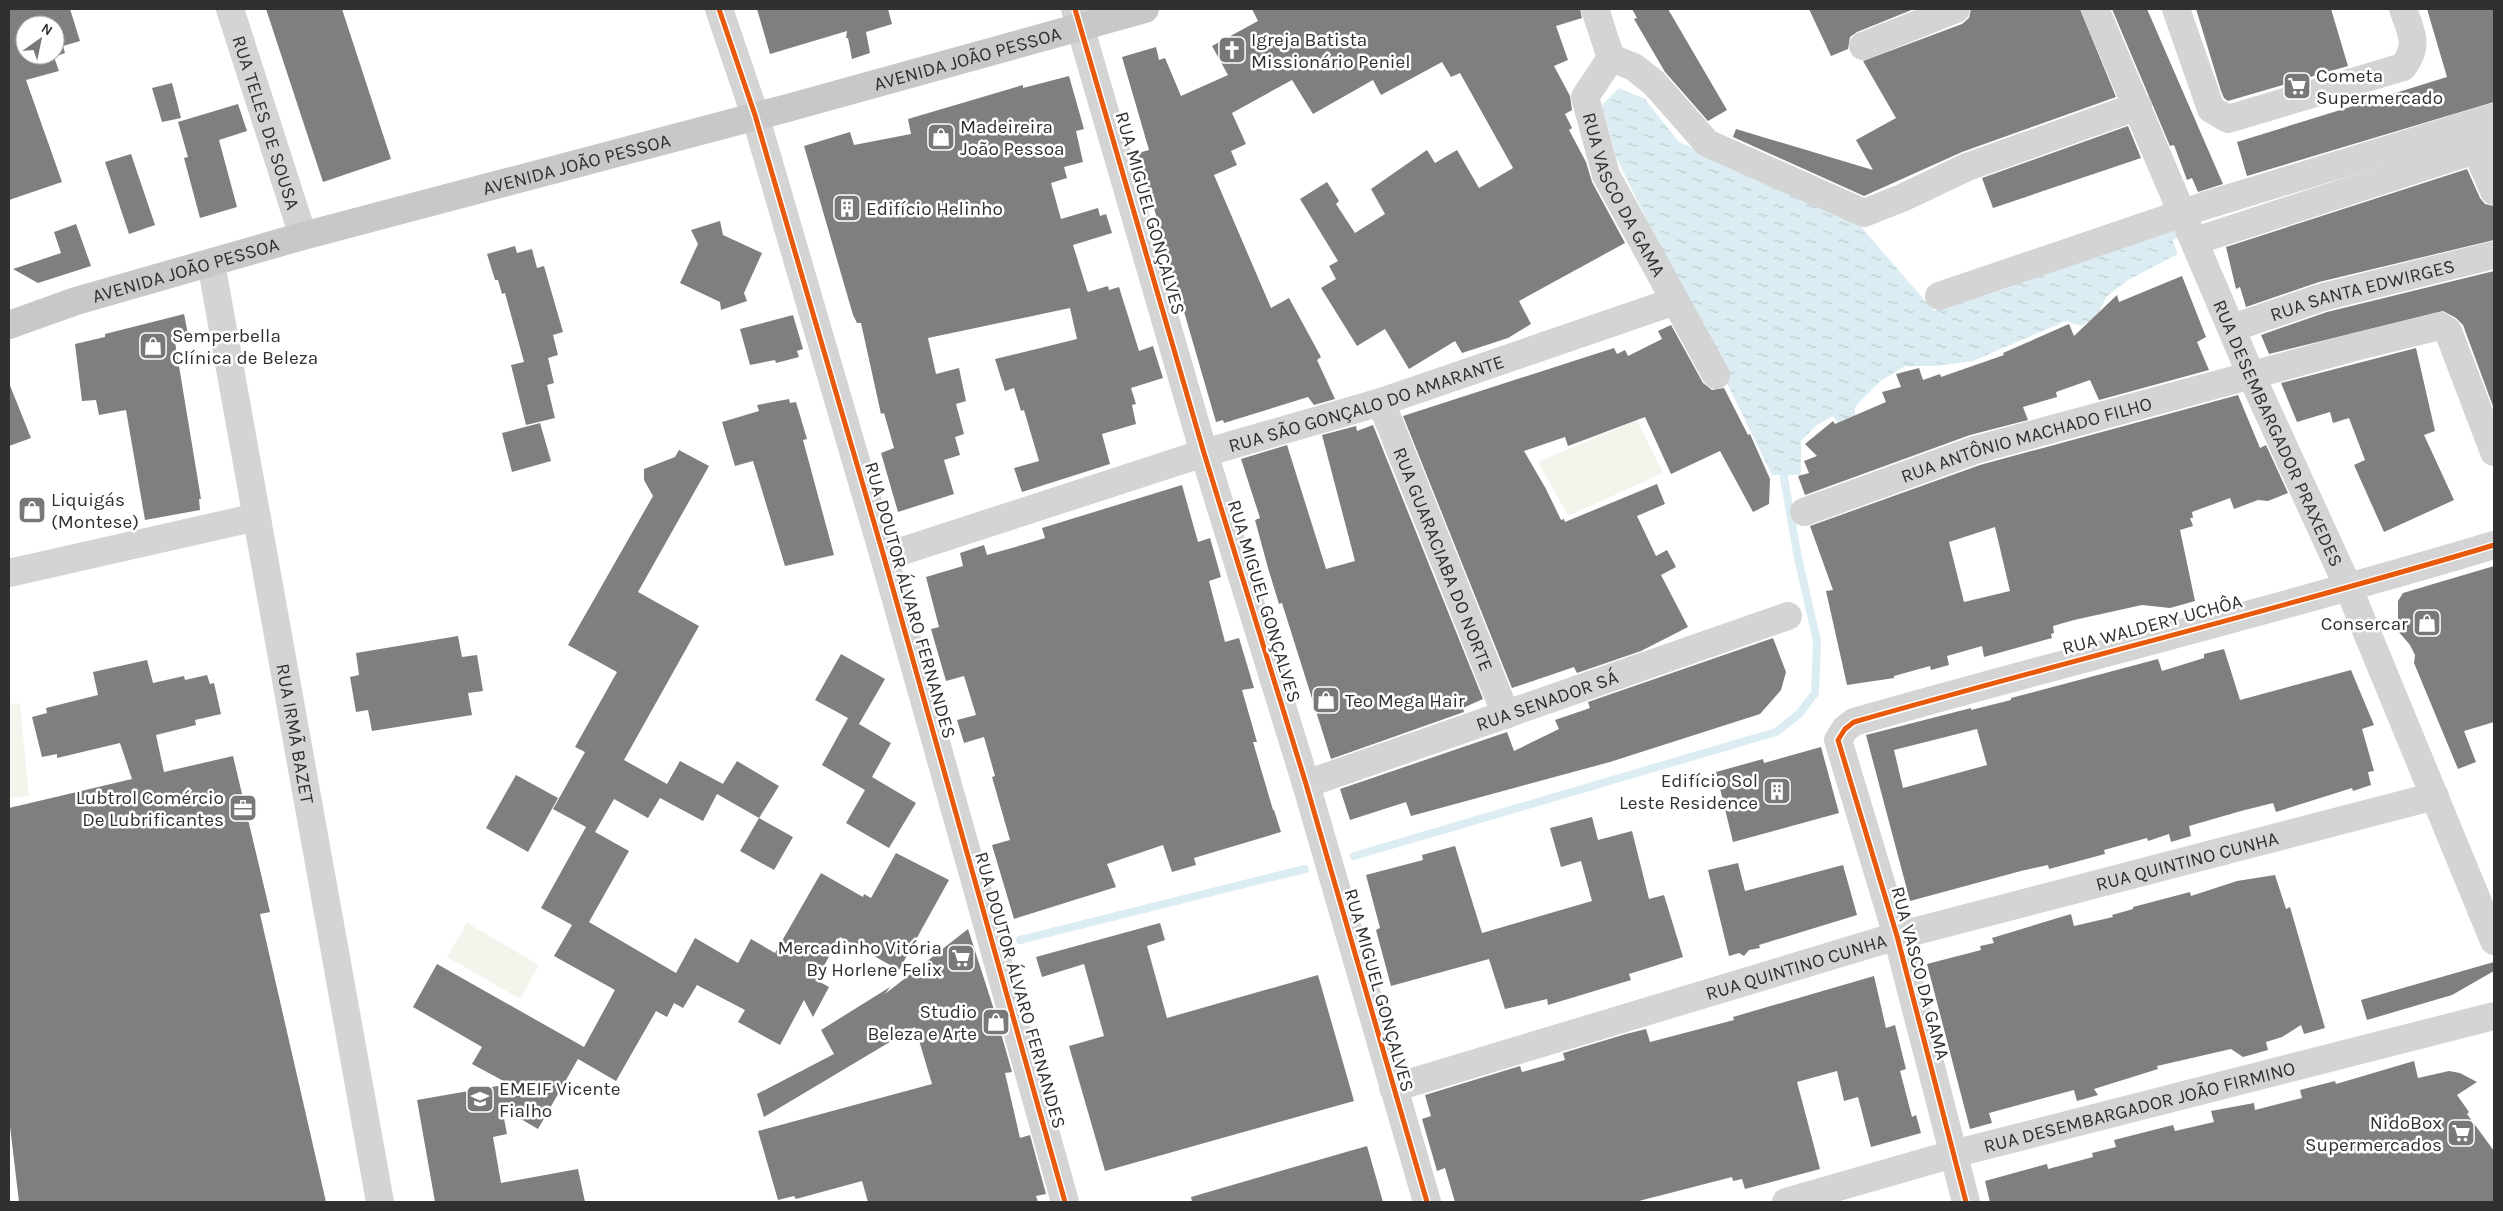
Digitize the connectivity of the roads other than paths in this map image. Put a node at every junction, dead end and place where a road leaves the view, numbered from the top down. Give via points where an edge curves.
1 (230, 9) edge
2 (719, 9) edge
3 (1145, 9) edge
4 (1595, 9) edge
5 (1956, 9) edge
6 (2095, 9) edge
7 (2176, 9) edge
8 (2403, 9) edge
9 (1078, 17) edge
10 (1863, 46) dead end
11 (1611, 58) junction
12 (2138, 106) junction
13 (756, 115) junction
14 (2494, 117) edge
15 (2485, 147) edge
16 (2494, 188) edge
17 (2179, 203) junction
18 (302, 236) junction
19 (2195, 241) junction
20 (2494, 256) edge
21 (211, 263) junction
22 (1939, 296) dead end
23 (1675, 300) junction
24 (9, 325) edge
25 (2232, 328) junction
26 (1716, 375) dead end
27 (2251, 375) junction
28 (1381, 402) junction
29 (2494, 452) edge
30 (1204, 453) junction
31 (1804, 512) dead end
32 (257, 517) junction
33 (2494, 545) edge
34 (884, 557) junction
35 (9, 573) edge
36 (2349, 589) junction
37 (1788, 616) dead end
38 (1506, 715) junction
39 (1842, 753) joint
40 (1306, 784) junction
41 (2435, 796) junction
42 (1897, 936) junction
43 (2494, 941) edge
44 (2494, 1016) edge
45 (1393, 1088) junction
46 (1954, 1154) junction
47 (380, 1202) edge
48 (1065, 1202) edge
49 (1426, 1202) edge
50 (1786, 1202) edge
51 (1966, 1202) edge

1 - 18 street, RUA TELES DE SOUSA
2 - 13 street, RUA DOUTOR ÁLVARO FERNANDES
3 - 9 main road, AVENIDA JOÃO PESSOA
4 - 11 street
5 - 10 street
6 - 12 street, RUA DESEMBARGADOR PRAXEDES
7 - 8 street via 2211,109 2228,118 2403,67 2411,57 2414,40
9 - 13 main road, AVENIDA JOÃO PESSOA
9 - 30 street, RUA MIGUEL GONÇALVES
11 - 12 street via 1634,67 1654,83 1707,143 1864,213 1967,167
11 - 23 street, RUA VASCO DA GAMA via 1585,97 1601,158 1606,175
12 - 17 street, RUA DESEMBARGADOR PRAXEDES
13 - 18 main road, AVENIDA JOÃO PESSOA
13 - 34 street, RUA DOUTOR ÁLVARO FERNANDES
14 - 17 street
15 - 16 street
15 - 19 street
17 - 19 street, RUA DESEMBARGADOR PRAXEDES
17 - 22 street
18 - 21 main road, AVENIDA JOÃO PESSOA
19 - 25 street, RUA DESEMBARGADOR PRAXEDES
20 - 25 street, RUA SANTA EDWIRGES via 2324,296
21 - 24 main road, AVENIDA JOÃO PESSOA via 76,301
21 - 32 street, RUA IRMÃ BAZET
23 - 26 street, RUA VASCO DA GAMA
23 - 28 street, RUA SÃO GONÇALO DO AMARANTE
25 - 27 street, RUA DESEMBARGADOR PRAXEDES
27 - 29 street, RUA ANTÔNIO MACHADO FILHO via 2440,326 2448,331
27 - 31 street, RUA ANTÔNIO MACHADO FILHO via 1975,450
27 - 36 street, RUA DESEMBARGADOR PRAXEDES
28 - 30 street, RUA SÃO GONÇALO DO AMARANTE
28 - 38 street, RUA GUARACIABA DO NORTE
30 - 34 street, RUA SÃO GONÇALO DO AMARANTE
30 - 40 street, RUA MIGUEL GONÇALVES
32 - 35 street
32 - 47 street, RUA IRMÃ BAZET
33 - 36 street, RUA WALDERY UCHÔA
34 - 48 street, RUA DOUTOR ÁLVARO FERNANDES
36 - 39 street, RUA WALDERY UCHÔA via 1854,722 1838,740
36 - 41 street, RUA DESEMBARGADOR PRAXEDES
37 - 38 street, RUA SENADOR SÁ
38 - 40 street, RUA SENADOR SÁ
39 - 42 street, RUA VASCO DA GAMA
40 - 45 street, RUA MIGUEL GONÇALVES
41 - 42 street, RUA QUINTINO CUNHA
41 - 43 street, RUA DESEMBARGADOR PRAXEDES
42 - 45 street, RUA QUINTINO CUNHA
42 - 46 street, RUA VASCO DA GAMA
44 - 46 street, RUA DESEMBARGADOR JOÃO FIRMINO
45 - 49 street, RUA MIGUEL GONÇALVES
46 - 50 street, RUA DESEMBARGADOR JOÃO FIRMINO
46 - 51 street, RUA VASCO DA GAMA

